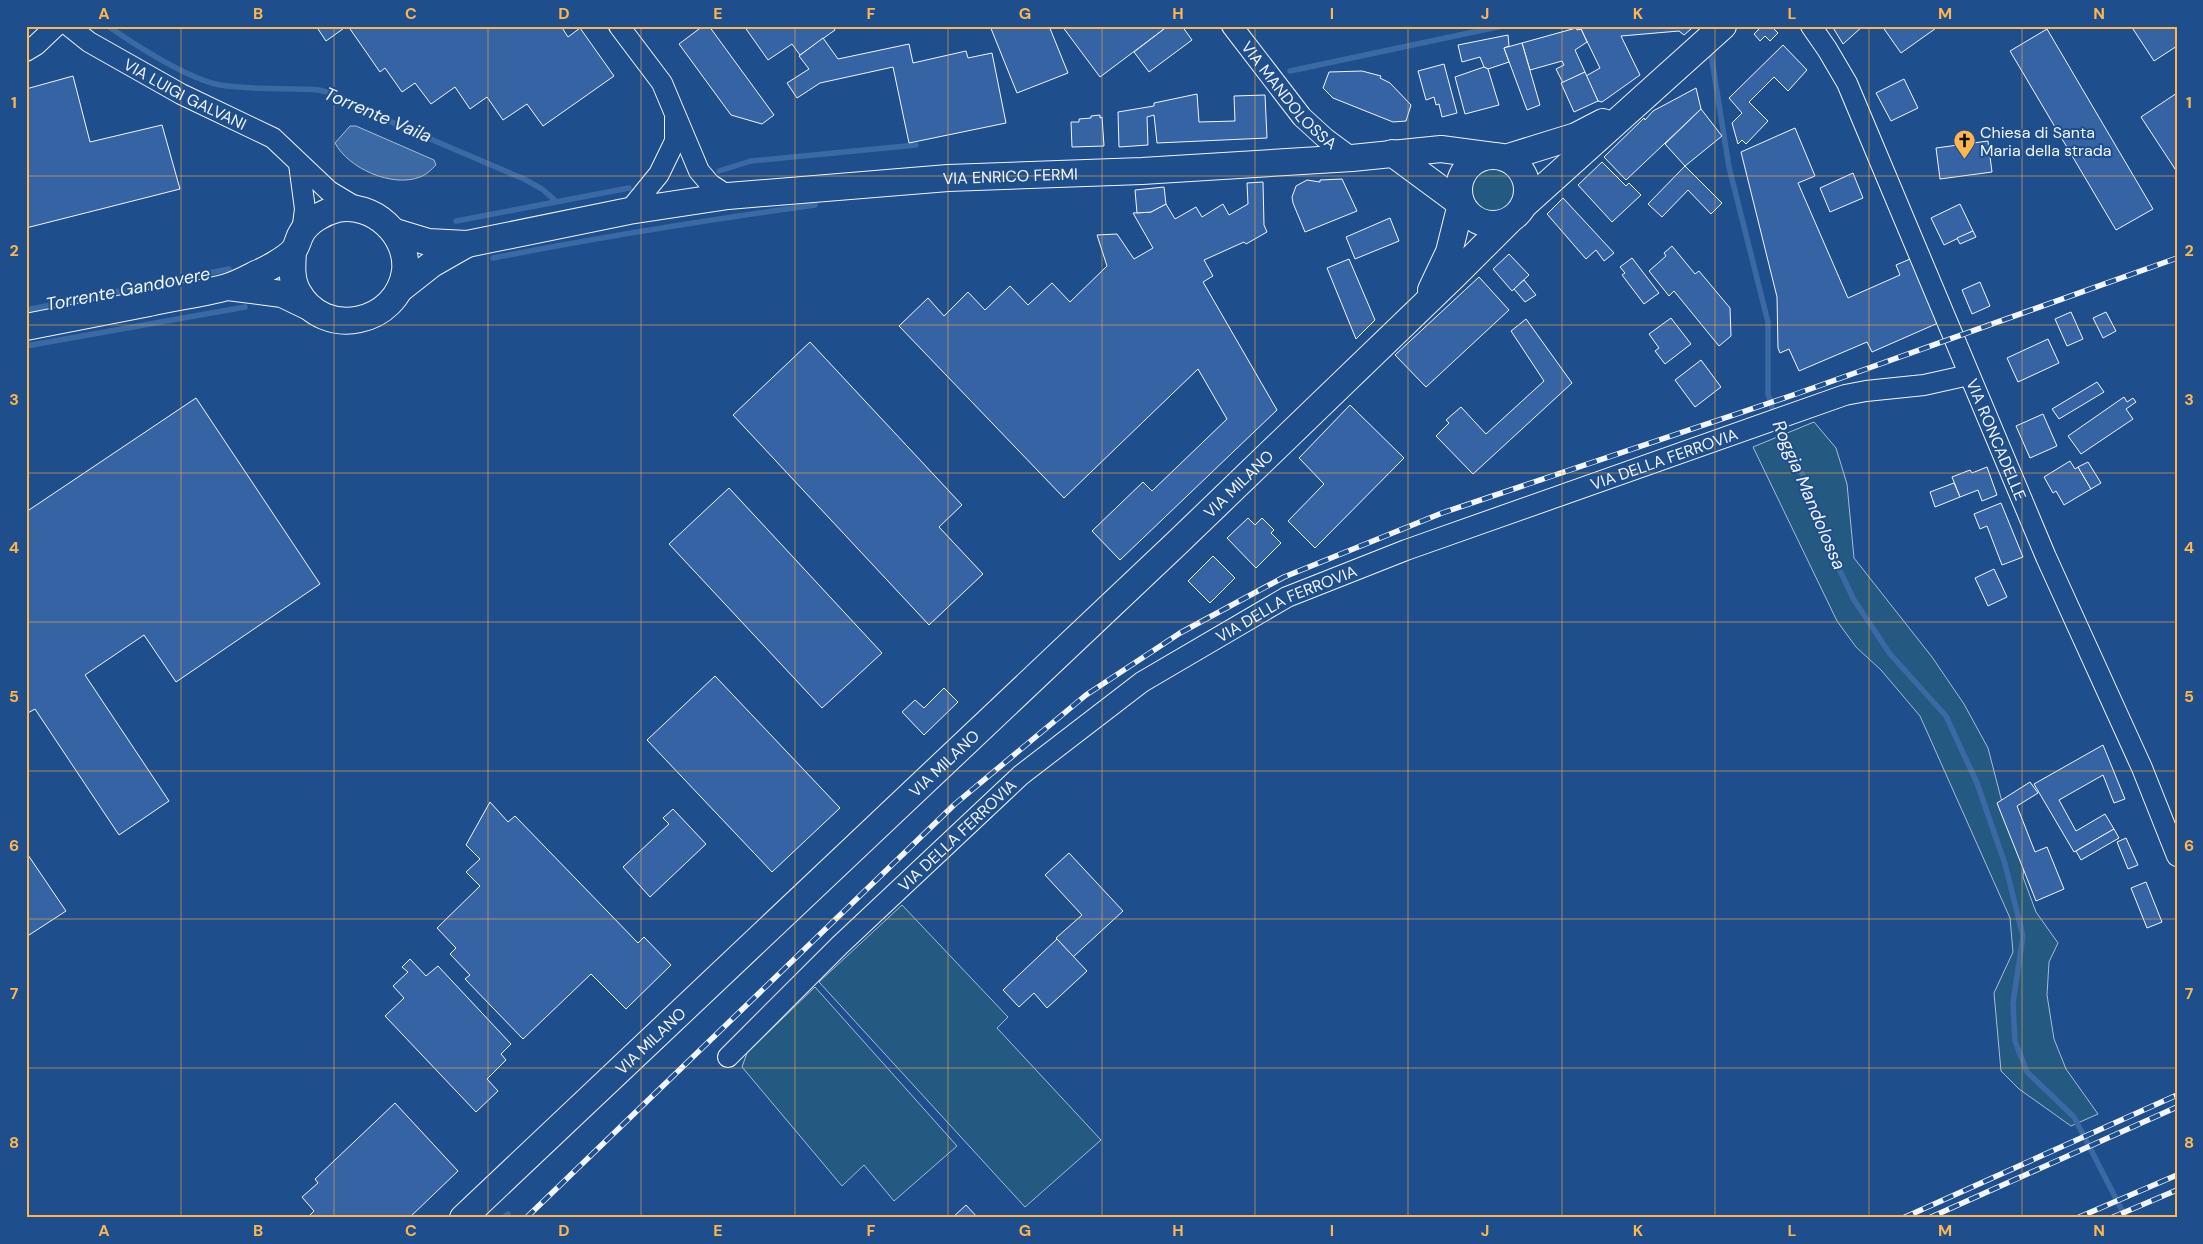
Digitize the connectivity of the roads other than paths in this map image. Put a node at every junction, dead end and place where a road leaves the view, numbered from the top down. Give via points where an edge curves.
1 (56, 26) edge
2 (69, 26) edge
3 (619, 26) edge
4 (1811, 26) edge
5 (1721, 27) edge
6 (1234, 29) edge
7 (26, 51) edge
8 (1638, 102) junction
9 (675, 112) junction
10 (1392, 153) junction
11 (1499, 157) junction
12 (1352, 158) junction
13 (299, 164) junction
14 (728, 196) junction
15 (1461, 204) junction
16 (359, 209) junction
17 (630, 212) junction
18 (1517, 213) junction
19 (395, 232) junction
20 (297, 242) junction
21 (467, 244) junction
22 (228, 287) junction
23 (399, 290) junction
24 (1423, 305) junction
25 (311, 309) junction
26 (26, 327) edge
27 (1969, 375) junction
28 (2177, 856) edge
29 (728, 1057) dead end
30 (463, 1218) edge

1 - 7 street
2 - 13 street, VIA LUIGI GALVANI via 89,42 181,94 273,138
3 - 9 street via 662,83
4 - 27 street, VIA RONCADELLE via 1847,83
5 - 8 main road
6 - 12 street, VIA MANDOLOSSA via 1302,117
8 - 11 main road via 1578,135
8 - 18 main road, VIA MILANO
9 - 14 street via 699,171 710,184
9 - 17 street via 675,141 659,174
10 - 11 main road, VIA ENRICO FERMI via 1441,149
10 - 12 main road, VIA ENRICO FERMI
10 - 15 main road
11 - 15 main road via 1482,158 1464,171 1459,187
11 - 18 main road via 1514,164 1526,182 1527,194
12 - 14 main road, VIA ENRICO FERMI via 1142,171 948,178
13 - 16 street, VIA LUIGI GALVANI via 329,191
13 - 20 street via 305,210
14 - 17 main road, VIA ENRICO FERMI
15 - 18 main road via 1472,217 1487,224 1498,224
15 - 24 main road, VIA MILANO via 1449,252
16 - 19 main road via 379,217
16 - 20 main road via 337,209 317,217
17 - 21 main road, VIA ENRICO FERMI
18 - 24 main road, VIA MILANO
19 - 21 main road via 428,242
19 - 23 main road via 403,250 405,271
20 - 22 main road via 263,271
20 - 25 main road via 292,272 298,292
21 - 23 main road via 432,264
22 - 25 main road via 282,294
22 - 26 main road
23 - 25 main road via 387,307 369,318 349,322 329,319
24 - 30 main road, VIA MILANO via 1171,549
27 - 28 street, VIA RONCADELLE via 2046,557 2142,768
27 - 29 street, VIA DELLA FERROVIA via 1924,385 1859,392 1406,550 1287,597 1142,682 1021,775 840,945

